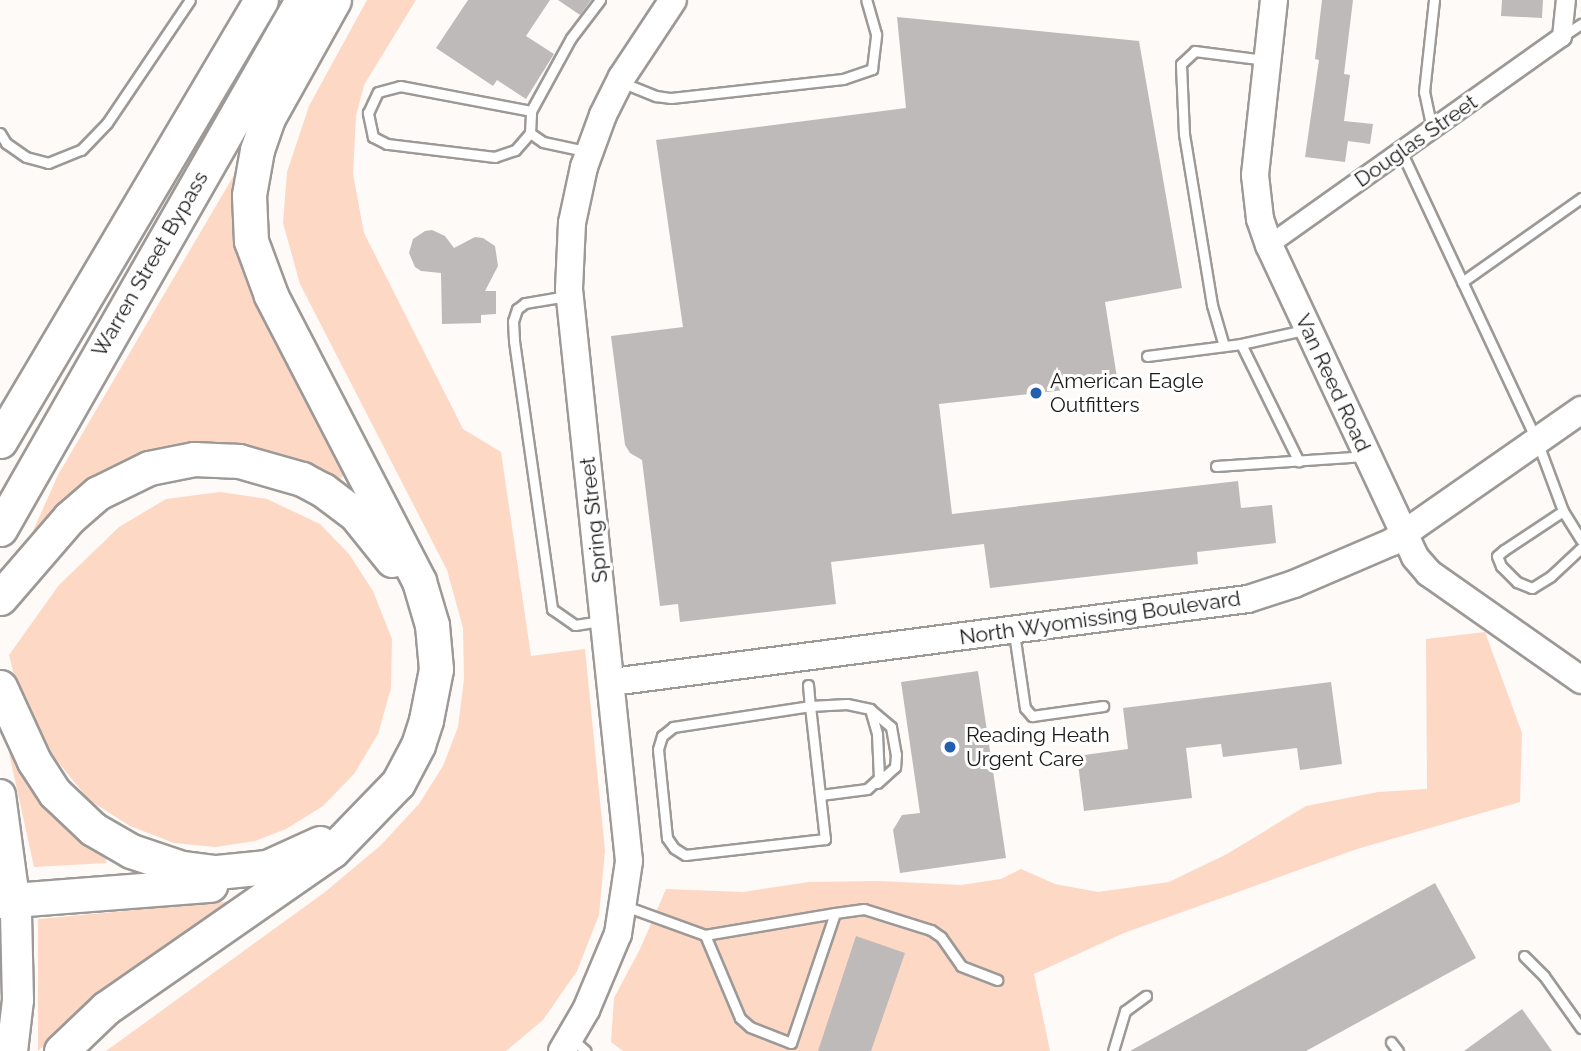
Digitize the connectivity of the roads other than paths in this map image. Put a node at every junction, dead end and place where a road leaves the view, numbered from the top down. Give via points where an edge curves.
1 (190, 0) edge
2 (261, 0) edge
3 (302, 0) edge
4 (334, 0) edge
5 (600, 0) edge
6 (673, 0) edge
7 (866, 0) edge
8 (1274, 0) edge
9 (1434, 0) edge
10 (1566, 0) edge
11 (1581, 24) edge
12 (1562, 37) junction
13 (1267, 60) junction
14 (620, 81) junction
15 (531, 111) junction
16 (1432, 130) junction
17 (0, 133) edge
18 (530, 133) junction
19 (1401, 151) junction
20 (589, 152) junction
21 (1581, 198) edge
22 (1269, 245) junction
23 (1462, 282) junction
24 (569, 296) junction
25 (1308, 329) junction
26 (1241, 344) junction
27 (1224, 346) junction
28 (1147, 356) dead end
29 (1581, 410) edge
30 (1537, 440) junction
31 (0, 441) edge
32 (1366, 456) junction
33 (1299, 462) junction
34 (1216, 466) dead end
35 (1563, 511) junction
36 (0, 529) edge
37 (1403, 534) junction
38 (1581, 540) edge
39 (1581, 548) edge
40 (0, 598) edge
41 (605, 621) junction
42 (1013, 631) junction
43 (1581, 680) edge
44 (612, 682) junction
45 (808, 685) dead end
46 (0, 687) edge
47 (810, 706) junction
48 (1104, 706) dead end
49 (870, 709) junction
50 (875, 784) junction
51 (0, 795) edge
52 (820, 795) junction
53 (332, 851) junction
54 (190, 869) junction
55 (7, 890) edge
56 (624, 906) junction
57 (835, 913) junction
58 (705, 935) junction
59 (1524, 956) dead end
60 (997, 980) dead end
61 (1146, 996) dead end
62 (1581, 1028) edge
63 (1391, 1042) dead end
64 (573, 1046) edge
65 (790, 1047) edge
66 (12, 1051) edge
67 (61, 1051) edge
68 (1113, 1051) edge
69 (1398, 1051) edge

1 - 17 lane via 107,123 80,150 48,163 26,158
2 - 31 highway, Warren Street Bypass
3 - 36 highway, Warren Street Bypass
4 - 53 highway via 268,118 249,195 251,241 271,295 419,581 432,625 436,669 426,720 408,767 384,800
5 - 15 lane via 571,38
6 - 14 street, Spring Street
7 - 14 lane via 876,34 872,69 843,79 671,98
8 - 13 street, Van Reed Road
9 - 16 lane via 1424,92
10 - 12 street
11 - 12 lane
12 - 16 street, Douglas Street
13 - 22 street, Van Reed Road via 1255,174 1260,219
13 - 27 lane via 1195,51 1181,64 1184,134 1212,305
14 - 20 street, Spring Street
15 - 18 lane
15 - 18 lane via 400,86 378,92 368,113 373,137 387,144 495,158 515,150
16 - 19 street, Douglas Street
18 - 20 lane via 543,142
19 - 22 street, Douglas Street
19 - 23 lane
20 - 24 street, Spring Street via 572,223
21 - 23 lane
22 - 25 street, Van Reed Road
23 - 30 lane
24 - 41 street, Spring Street
24 - 41 lane via 525,303 517,309 514,341 552,609 575,625
25 - 26 lane
25 - 32 street, Van Reed Road
26 - 27 lane
26 - 33 lane
27 - 28 lane
29 - 30 street, North Wyomissing Boulevard
30 - 35 lane
30 - 37 street, North Wyomissing Boulevard
32 - 33 lane
32 - 37 street, Van Reed Road
33 - 34 lane
35 - 38 lane
35 - 39 lane via 1497,556 1500,566 1517,582 1532,588
37 - 42 street, North Wyomissing Boulevard via 1301,581 1248,599
37 - 43 street, Van Reed Road via 1429,573
40 - 54 highway via 69,518 98,493 149,468 194,460 239,461 302,479 343,504 393,561 411,601 420,658 415,712 389,773 339,831 303,852 267,867 217,872
41 - 44 street, Spring Street
42 - 44 street, North Wyomissing Boulevard
42 - 48 lane via 1025,708 1032,716
44 - 56 street, Spring Street via 629,861
45 - 47 lane
46 - 54 highway via 34,761 76,814 131,851
47 - 49 lane via 847,704
47 - 52 lane
47 - 52 lane via 667,731 658,749 667,838 685,855 825,838
49 - 50 lane via 880,767
49 - 50 lane via 891,727 896,754 895,767
50 - 52 lane via 859,791
51 - 55 main road
53 - 55 highway via 284,874 250,882
53 - 67 highway via 106,1009
54 - 55 highway
55 - 66 main road via 18,1000
56 - 58 lane
56 - 64 street, Spring Street via 618,934
57 - 58 lane
57 - 60 lane via 864,909 931,930 961,966
57 - 65 lane
58 - 65 lane via 740,1018
59 - 62 lane
61 - 68 lane via 1125,1011
63 - 69 lane

